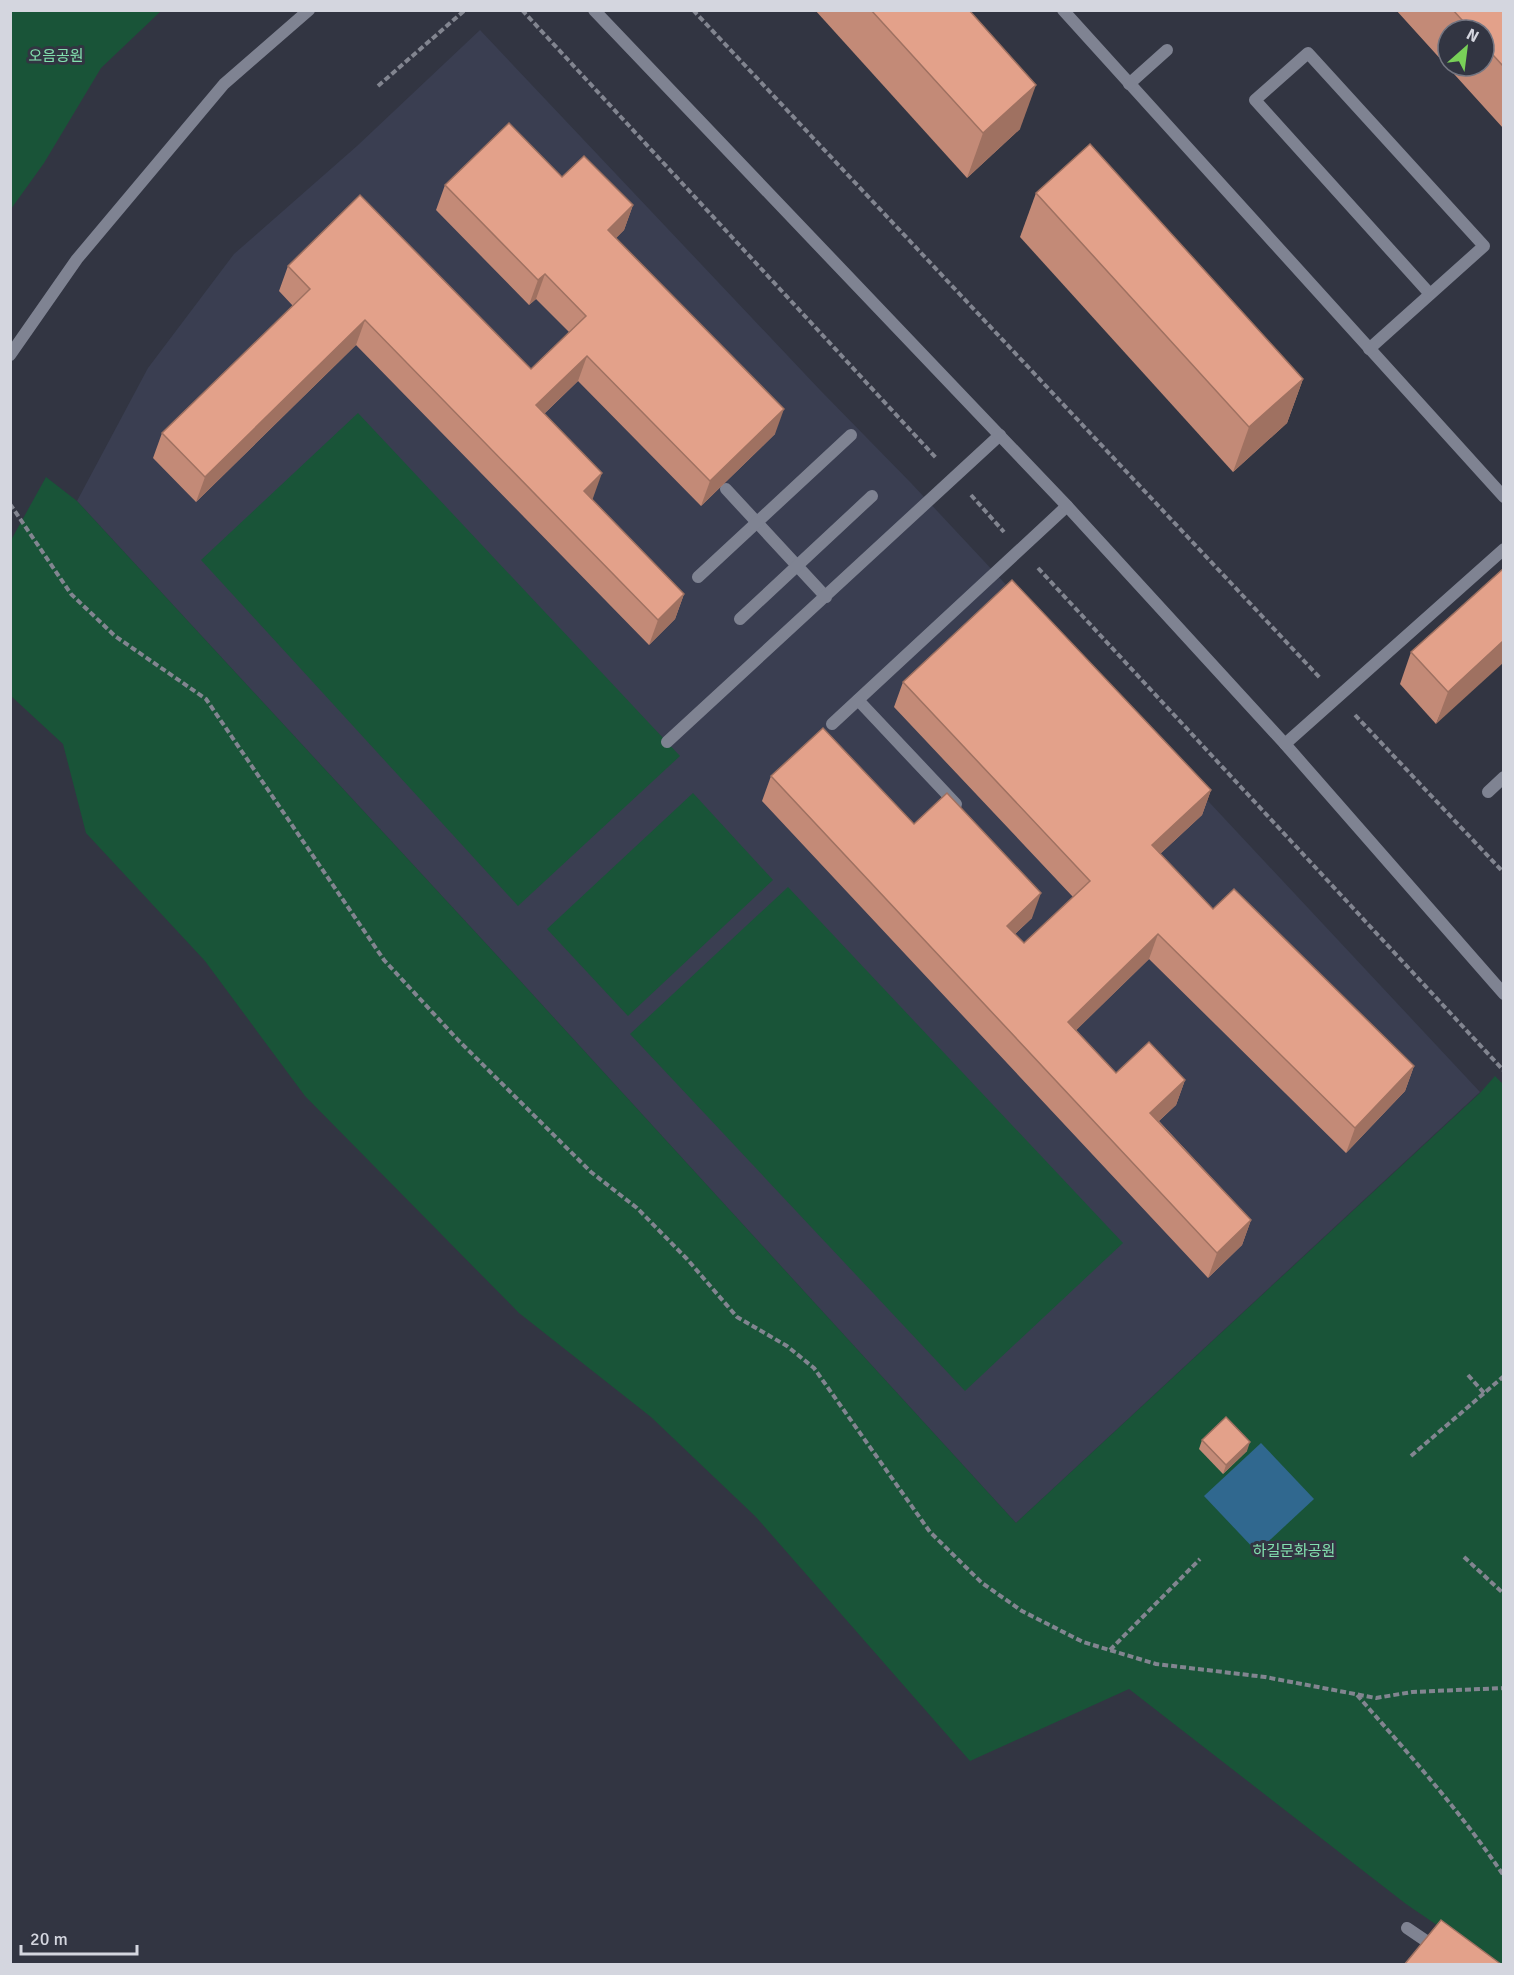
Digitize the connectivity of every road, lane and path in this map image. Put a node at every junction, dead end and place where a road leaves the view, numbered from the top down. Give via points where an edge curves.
1 (309, 10) edge
2 (465, 10) edge
3 (594, 10) edge
4 (693, 10) edge
5 (1063, 10) edge
6 (1167, 50) dead end
7 (1129, 84) junction
8 (378, 86) dead end
9 (1430, 294) junction
10 (1369, 349) junction
11 (10, 355) edge
12 (851, 435) dead end
13 (1000, 435) junction
14 (726, 489) edge
15 (872, 496) dead end
16 (1503, 497) edge
17 (10, 504) edge
18 (1067, 506) junction
19 (757, 522) junction
20 (1503, 549) edge
21 (797, 566) junction
22 (699, 577) dead end
23 (826, 597) junction
24 (740, 619) dead end
25 (1338, 697) junction
26 (858, 700) junction
27 (832, 724) dead end
28 (667, 742) dead end
29 (1285, 744) junction
30 (1503, 777) edge
31 (1488, 792) dead end
32 (961, 810) edge
33 (1503, 873) edge
34 (1503, 994) edge
35 (1468, 1375) dead end
36 (1503, 1376) edge
37 (1484, 1393) junction
38 (1411, 1456) dead end
39 (1464, 1557) dead end
40 (1200, 1559) dead end
41 (1503, 1594) edge
42 (1110, 1650) junction
43 (1503, 1688) edge
44 (1357, 1694) junction
45 (1503, 1876) edge
46 (1407, 1928) dead end
47 (1460, 1965) edge

1 - 11 street via 224,84 77,259
2 - 8 path
3 - 13 street
4 - 25 path
5 - 7 street
6 - 7 street
7 - 10 street
9 - 9 street via 1484,246 1308,53 1255,100
9 - 10 street
10 - 16 street
12 - 19 street
13 - 18 street
13 - 23 street
14 - 19 street
15 - 21 street
17 - 42 path via 70,594 115,636 206,699 384,960 591,1172 637,1208 737,1317 787,1346 814,1368 930,1532 982,1583 1022,1611 1083,1642
18 - 26 street
18 - 29 street
19 - 21 street
19 - 22 street
20 - 25 street
21 - 23 street
21 - 24 street
23 - 28 street
25 - 29 street
25 - 33 path
26 - 27 street
26 - 32 street
29 - 34 street
30 - 31 street
35 - 37 path
36 - 37 path
37 - 38 path
39 - 41 path
40 - 42 path
42 - 44 path via 1156,1664 1265,1677
43 - 44 path via 1412,1692 1376,1698
44 - 45 path via 1431,1779
46 - 47 street

